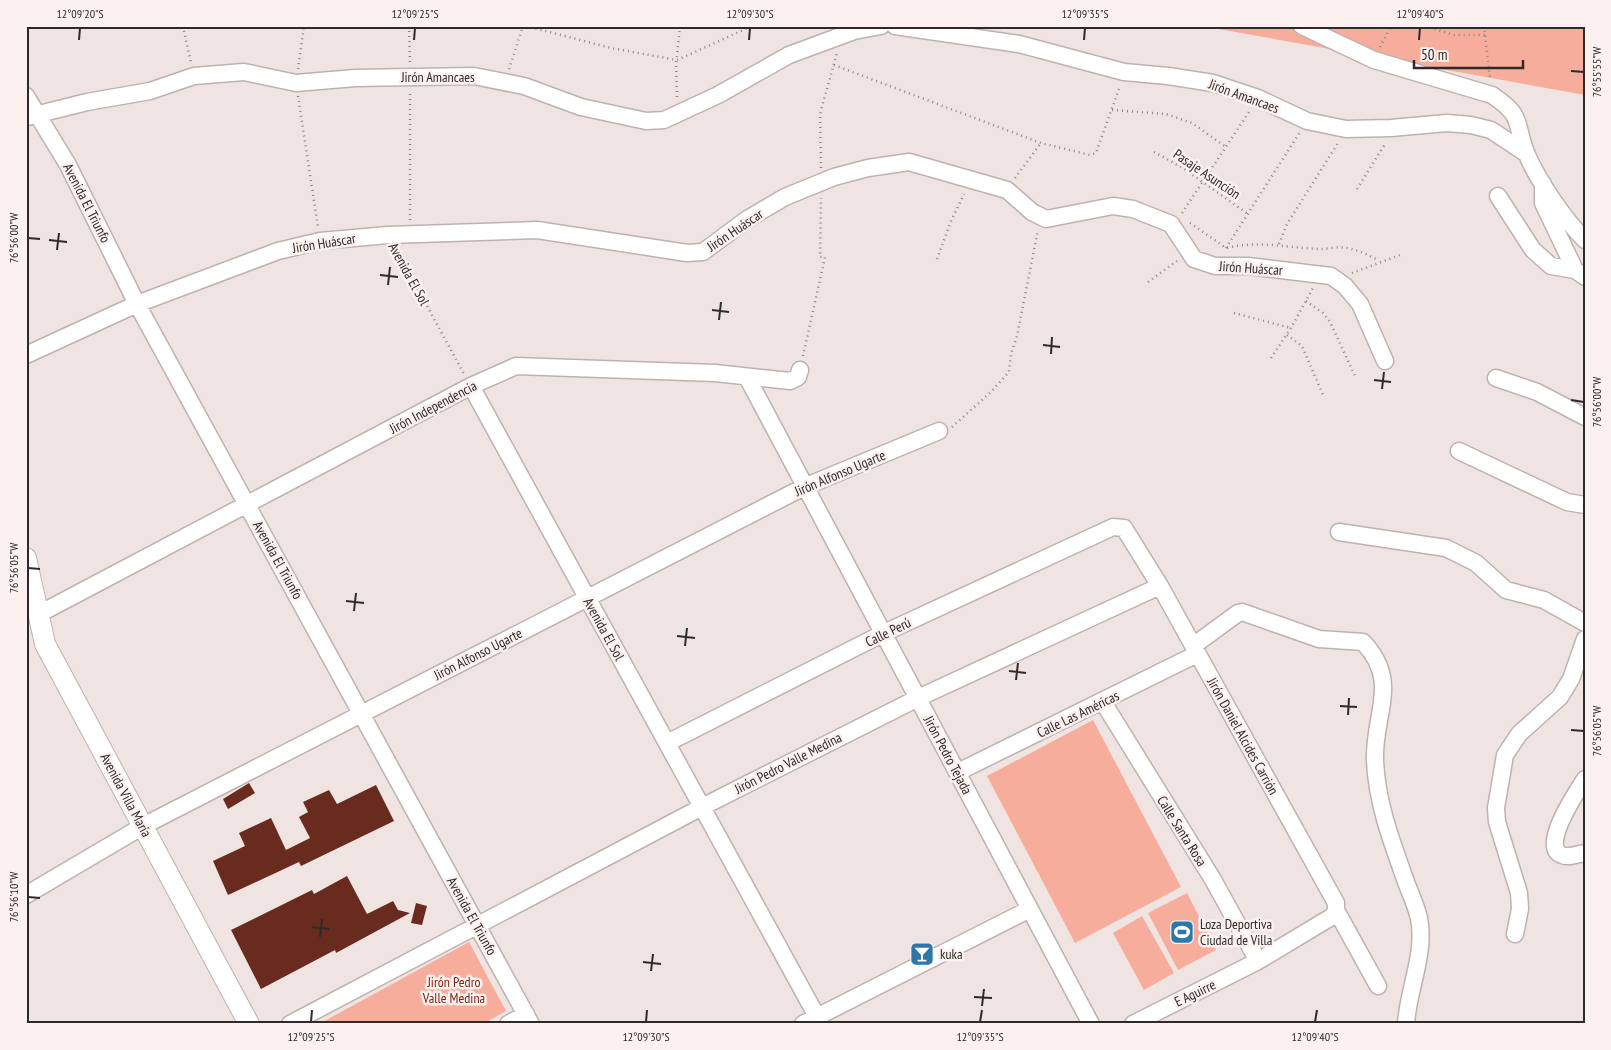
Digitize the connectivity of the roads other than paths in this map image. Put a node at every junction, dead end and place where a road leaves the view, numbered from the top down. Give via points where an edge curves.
1 (881, 26) edge
2 (896, 26) edge
3 (1302, 26) edge
4 (26, 96) edge
5 (31, 116) edge
6 (1527, 154) junction
7 (1543, 182) junction
8 (1498, 196) dead end
9 (1585, 240) edge
10 (1580, 273) edge
11 (137, 304) junction
12 (26, 355) edge
13 (1385, 361) dead end
14 (800, 370) dead end
15 (747, 377) junction
16 (1496, 378) dead end
17 (471, 386) junction
18 (1585, 417) edge
19 (939, 431) road end
20 (1459, 451) dead end
21 (804, 487) junction
22 (1585, 505) edge
23 (248, 506) junction
24 (1113, 527) joint
25 (1339, 532) dead end
26 (26, 558) edge
27 (1160, 586) junction
28 (587, 598) junction
29 (37, 615) junction
30 (1585, 623) edge
31 (884, 633) junction
32 (1585, 638) edge
33 (1195, 650) junction
34 (918, 698) junction
35 (1103, 702) junction
36 (361, 713) junction
37 (667, 743) junction
38 (958, 772) junction
39 (1585, 779) edge
40 (702, 807) junction
41 (143, 826) junction
42 (1585, 853) edge
43 (26, 895) edge
44 (1030, 909) junction
45 (1336, 910) junction
46 (477, 925) junction
47 (1515, 934) dead end
48 (1258, 961) junction
49 (1378, 986) dead end
50 (529, 1019) edge
51 (814, 1021) edge
52 (250, 1024) edge
53 (290, 1024) edge
54 (508, 1024) edge
55 (1091, 1024) edge
56 (1133, 1024) edge
57 (1406, 1024) edge

1 - 5 street, Jirón Amancaes via 854,31 789,55 664,120 646,121 581,107 524,86 474,76 355,78 296,83 244,72 194,76 150,91
2 - 6 street, Jirón Amancaes via 1019,44 1124,72 1213,83 1258,98 1307,121 1346,129 1447,123 1491,130
3 - 6 street via 1374,60 1492,95 1516,115
4 - 5 street, Avenida El Triunfo
5 - 11 street, Avenida El Triunfo via 68,165
6 - 7 street
7 - 9 street via 1575,231
7 - 10 street via 1543,203
8 - 10 street via 1533,250 1551,266
11 - 12 street, Jirón Huáscar
11 - 13 street, Jirón Huáscar via 278,251 320,241 388,235 537,230 687,253 703,252 746,220 785,198 851,173 908,162 1007,190 1032,212 1046,219 1113,206 1133,209 1171,224 1194,259 1215,266 1248,266 1325,276 1345,286 1360,304
11 - 23 street, Avenida El Triunfo
14 - 15 street, Jirón Independencia via 798,377 790,381
15 - 17 street, Jirón Independencia via 516,366
15 - 21 street
16 - 18 street via 1537,392
17 - 23 street, Jirón Independencia
17 - 28 street, Avenida El Sol
19 - 21 street, Jirón Alfonso Ugarte
20 - 22 street via 1559,499
21 - 28 street, Jirón Alfonso Ugarte
21 - 31 street, Jirón Pedro Tejada
23 - 29 street, Jirón Independencia
23 - 36 street, Avenida El Triunfo
24 - 27 street, Jirón Daniel Alcides Carrión via 1124,528
24 - 31 street, Calle Perú
25 - 30 street via 1446,548 1476,563 1506,590 1544,600
26 - 29 main road, Avenida Villa María
27 - 33 street, Jirón Daniel Alcides Carrión
27 - 34 street, Jirón Pedro Valle Medina
28 - 36 street, Jirón Alfonso Ugarte
28 - 37 street, Avenida El Sol
29 - 41 main road, Avenida Villa María via 45,644
31 - 34 street, Jirón Pedro Tejada
31 - 37 street, Calle Perú
32 - 47 street via 1571,679 1560,697 1519,734 1505,755 1496,808 1499,829 1519,893 1520,909
33 - 35 street, Calle Las Américas
33 - 45 street, Jirón Daniel Alcides Carrión via 1336,903
33 - 57 street, Calle Las Américas via 1242,612 1319,639 1363,642 1375,655 1384,682 1375,760 1382,813 1419,918 1420,950
34 - 38 street, Jirón Pedro Tejada
34 - 40 street, Jirón Pedro Valle Medina
35 - 38 street, Calle Las Américas
35 - 48 street, Calle Santa Rosa via 1212,878
36 - 41 street, Jirón Alfonso Ugarte
36 - 46 street, Avenida El Triunfo
37 - 40 street, Avenida El Sol
38 - 44 street, Jirón Pedro Tejada
39 - 42 street via 1565,812 1555,839 1558,854
40 - 46 street, Jirón Pedro Valle Medina
40 - 51 street, Avenida El Sol
41 - 43 street, Jirón Alfonso Ugarte
41 - 52 main road, Avenida Villa María
44 - 51 street
44 - 55 street, Jirón Pedro Tejada
45 - 48 street, E Aguirre via 1333,916
45 - 49 street, Jirón Daniel Alcides Carrión
46 - 50 street, Avenida El Triunfo
46 - 53 street, Jirón Pedro Valle Medina
48 - 56 street, E Aguirre
50 - 54 street

